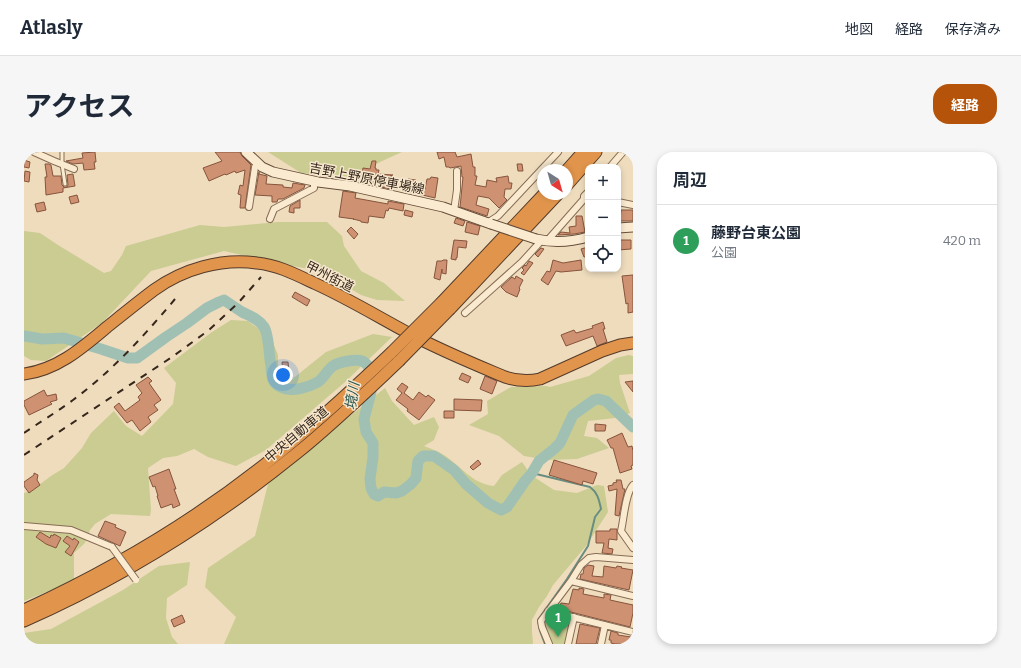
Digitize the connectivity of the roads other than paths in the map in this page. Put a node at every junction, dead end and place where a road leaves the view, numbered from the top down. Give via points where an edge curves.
1 (34, 152) edge
2 (62, 152) edge
3 (246, 152) edge
4 (558, 152) edge
5 (583, 152) edge
6 (596, 152) edge
7 (623, 152) edge
8 (62, 164) junction
9 (258, 164) junction
10 (572, 164) edge
11 (613, 164) edge
12 (74, 169) dead end
13 (457, 171) dead end
14 (573, 178) edge
15 (314, 181) junction
16 (65, 184) dead end
17 (539, 200) edge
18 (552, 200) edge
19 (585, 200) edge
20 (621, 203) edge
21 (633, 205) edge
22 (249, 207) dead end
23 (454, 210) junction
24 (270, 219) dead end
25 (489, 224) junction
26 (633, 227) edge
27 (621, 228) edge
28 (585, 238) edge
29 (542, 240) junction
30 (446, 305) junction
31 (465, 313) dead end
32 (633, 343) edge
33 (24, 374) edge
34 (633, 485) edge
35 (24, 526) edge
36 (633, 548) edge
37 (633, 560) edge
38 (136, 580) dead end
39 (571, 581) junction
40 (633, 596) edge
41 (24, 610) edge
42 (548, 611) junction
43 (574, 617) junction
44 (24, 620) edge
45 (605, 625) junction
46 (633, 632) edge
47 (549, 644) edge
48 (568, 644) edge
49 (601, 644) edge

1 - 8 street
2 - 8 lane
3 - 9 main road, 吉野上野原停車場線
4 - 25 street
5 - 10 highway
6 - 14 highway
7 - 11 street
8 - 12 street
8 - 16 lane
9 - 15 main road, 吉野上野原停車場線 via 273,172
9 - 22 street via 255,167
13 - 23 street
15 - 23 main road, 吉野上野原停車場線 via 350,186
15 - 24 street via 314,188 274,209
17 - 30 highway, 中央自動車道
18 - 30 highway, 中央自動車道
19 - 29 street
20 - 21 street
23 - 25 main road, 吉野上野原停車場線
25 - 29 main road, 吉野上野原停車場線, bridge
26 - 27 main road
28 - 29 main road via 575,241
29 - 31 street via 522,262
30 - 41 highway, 中央自動車道, bridge via 312,426 202,510 84,581
30 - 44 highway, 中央自動車道, bridge via 399,361 299,452 254,486 154,553 86,591
32 - 33 highway, 甲州街道 via 602,351 540,379 514,380 430,344 293,273 258,263 226,262 190,270 174,277 156,288 76,353 52,366
34 - 36 street via 628,495 621,531
35 - 38 street, bridge via 71,530 112,547
37 - 39 street via 589,558
39 - 40 street
39 - 42 street
42 - 43 street
42 - 47 street via 541,624
43 - 45 street
43 - 48 street
45 - 46 street
45 - 49 street

